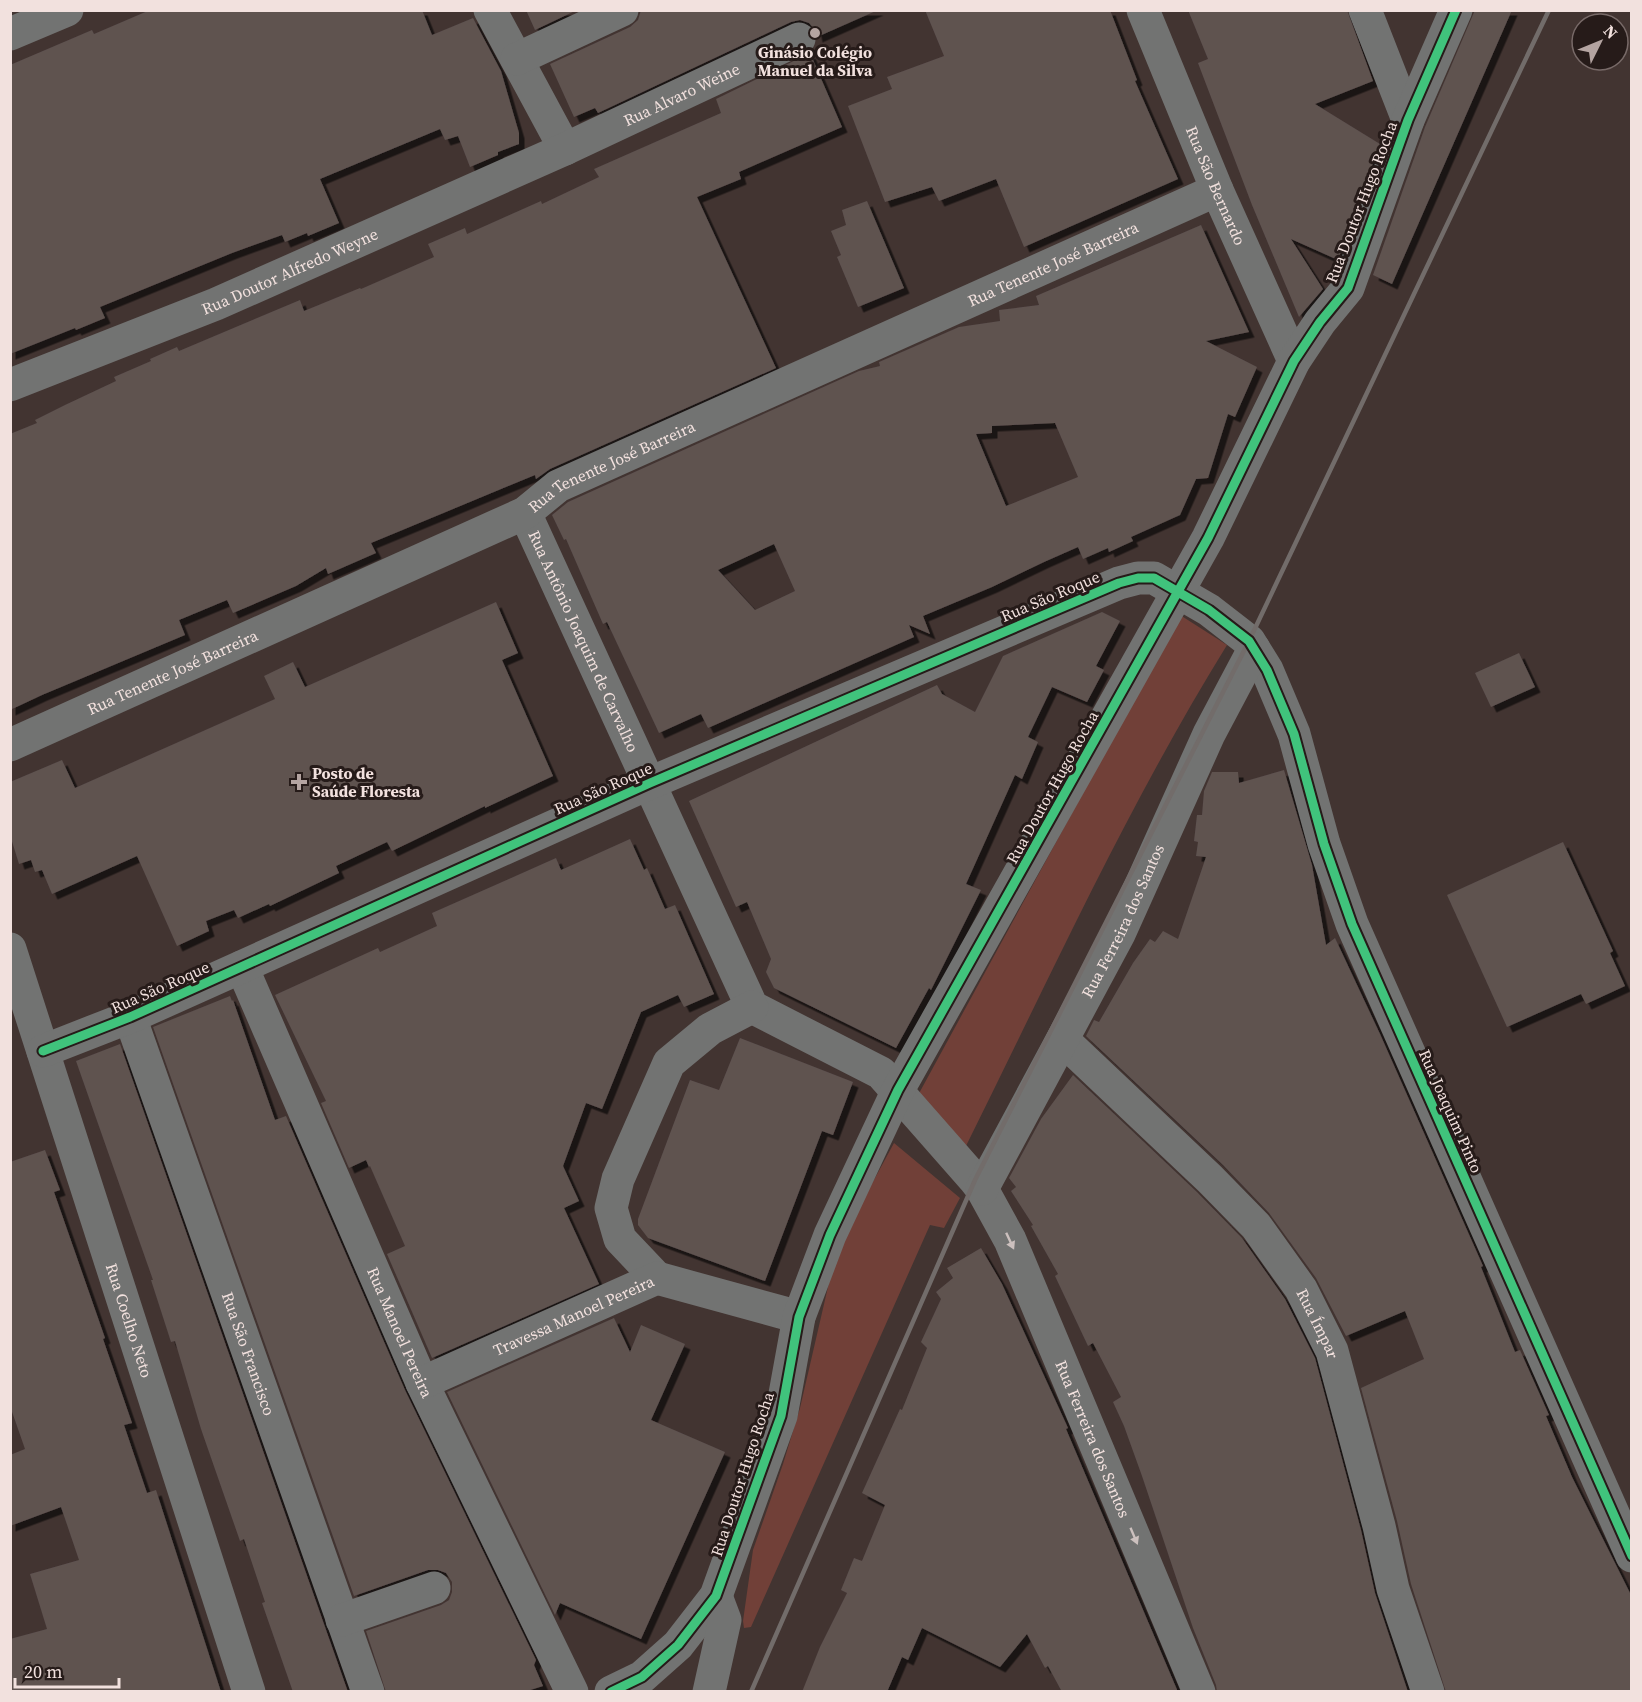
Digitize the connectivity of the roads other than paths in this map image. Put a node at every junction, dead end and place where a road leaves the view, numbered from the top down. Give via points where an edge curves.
1 (67, 10) edge
2 (490, 10) edge
3 (622, 10) edge
4 (1143, 10) edge
5 (1365, 10) edge
6 (1456, 11) edge
7 (10, 34) edge
8 (799, 39) dead end
9 (517, 59) junction
10 (1408, 120) junction
11 (565, 149) junction
12 (1216, 190) junction
13 (1294, 361) junction
14 (10, 385) edge
15 (525, 513) junction
16 (1178, 593) junction
17 (1260, 659) junction
18 (10, 745) edge
19 (650, 783) junction
20 (10, 949) edge
21 (242, 967) junction
22 (752, 1007) junction
23 (130, 1017) junction
24 (1063, 1040) junction
25 (43, 1051) junction
26 (898, 1090) junction
27 (982, 1189) junction
28 (657, 1278) junction
29 (799, 1317) junction
30 (422, 1383) junction
31 (1632, 1556) edge
32 (435, 1588) dead end
33 (716, 1596) junction
34 (342, 1620) junction
35 (249, 1692) edge
36 (368, 1692) edge
37 (572, 1692) edge
38 (611, 1692) edge
39 (709, 1692) edge
40 (1199, 1692) edge
41 (1428, 1692) edge

1 - 7 street
2 - 9 street
3 - 9 street
4 - 12 street, Rua São Bernardo
5 - 10 street
6 - 10 street, Rua Doutor Hugo Rocha
8 - 11 street, Rua Alvaro Weine
9 - 11 street
10 - 13 street, Rua Doutor Hugo Rocha via 1348,288
11 - 14 street, Rua Doutor Alfredo Weyne via 216,304
12 - 13 street, Rua São Bernardo
12 - 15 street, Rua Tenente José Barreira via 558,486
13 - 16 street, Rua Doutor Hugo Rocha
15 - 18 street, Rua Tenente José Barreira
15 - 19 street, Rua Antônio Joaquim de Carvalho
16 - 17 street via 1209,610 1249,641
16 - 19 street, Rua São Roque via 1154,578 1119,583
16 - 26 street, Rua Doutor Hugo Rocha
17 - 24 street, Rua Ferreira dos Santos via 1209,734 1119,934
17 - 31 street, Rua Joaquim Pinto via 1294,734 1324,844 1352,924
19 - 21 street, Rua São Roque
19 - 22 street, Rua Antônio Joaquim de Carvalho
20 - 25 street, Rua Coelho Neto
21 - 23 street, Rua São Roque
21 - 30 street, Rua Manoel Pereira
22 - 26 street via 881,1073
22 - 28 street via 710,1029 669,1063 618,1179 611,1208 620,1239
23 - 25 street, Rua São Roque
23 - 34 street, Rua São Francisco
24 - 27 street, Rua Ferreira dos Santos
24 - 41 street, Rua Ímpar via 1256,1226 1301,1289 1332,1352 1393,1589
25 - 35 street, Rua Coelho Neto
26 - 27 street, Rua Ferreira dos Santos
26 - 29 street, Rua Doutor Hugo Rocha via 830,1235
27 -> 40 street, Rua Ferreira dos Santos via 1010,1240
28 - 29 street, Travessa Manoel Pereira
28 - 30 street, Travessa Manoel Pereira
29 - 33 street, Rua Doutor Hugo Rocha via 781,1416
30 - 37 street, Rua Manoel Pereira
32 - 34 street
33 - 38 street, Rua Doutor Hugo Rocha via 678,1645 642,1677
33 - 39 street via 725,1620
34 - 36 street, Rua São Francisco

